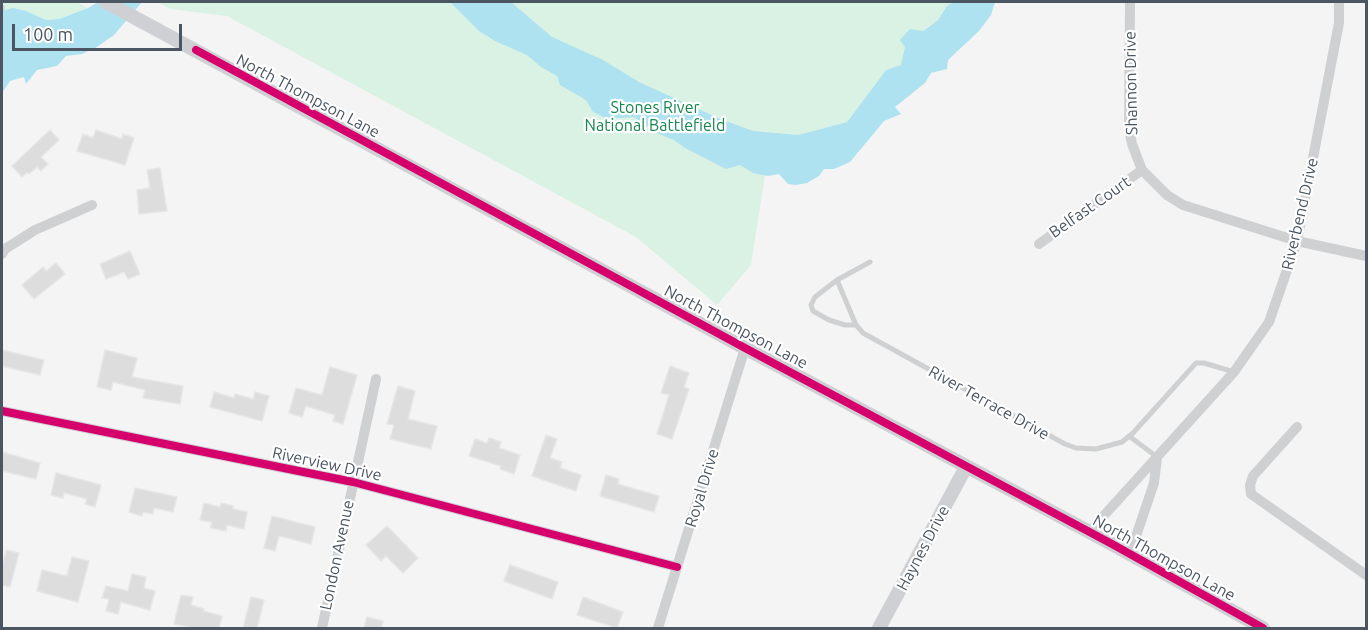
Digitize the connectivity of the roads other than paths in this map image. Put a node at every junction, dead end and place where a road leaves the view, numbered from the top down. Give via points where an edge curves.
1 (105, 2) edge
2 (1130, 2) edge
3 (1339, 2) edge
4 (1142, 170) junction
5 (92, 205) dead end
6 (1298, 242) junction
7 (1038, 244) dead end
8 (2, 254) edge
9 (1366, 256) edge
10 (870, 262) dead end
11 (837, 280) junction
12 (856, 325) junction
13 (745, 348) junction
14 (1234, 372) junction
15 (376, 378) dead end
16 (2, 411) edge
17 (1297, 427) dead end
18 (1129, 436) junction
19 (1157, 457) junction
20 (966, 467) junction
21 (353, 482) junction
22 (1089, 532) junction
23 (1130, 554) junction
24 (677, 567) junction
25 (1366, 575) edge
26 (322, 628) edge
27 (658, 628) edge
28 (879, 628) edge
29 (1263, 628) edge

1 - 13 main road, North Thompson Lane
2 - 4 street, Shannon Drive via 1129,129
3 - 6 street, Riverbend Drive via 1339,23
4 - 6 street, Shannon Drive via 1183,205
4 - 7 street, Belfast Court
5 - 8 street via 35,230
6 - 9 street, Shannon Drive
6 - 14 street, Riverbend Drive via 1269,322
10 - 11 lane, River Terrace Drive
11 - 12 lane, River Terrace Drive
11 - 12 lane, River Terrace Drive via 815,297 813,311 844,325
12 - 18 lane, River Terrace Drive via 875,341 1065,444 1096,449
13 - 20 main road, North Thompson Lane
13 - 24 street, Royal Drive
14 - 18 lane, River Terrace Drive via 1196,363
14 - 19 street, Riverbend Drive
15 - 21 street, London Avenue
16 - 21 street, Riverview Drive
17 - 25 street via 1253,476 1251,494
18 - 19 lane
19 - 22 street, Riverbend Drive
19 - 23 street via 1154,483
20 - 22 main road, North Thompson Lane
20 - 28 main road, Haynes Drive
21 - 24 street, Riverview Drive
21 - 26 street, London Avenue
22 - 23 main road, North Thompson Lane
23 - 29 main road, North Thompson Lane
24 - 27 street, Royal Drive

